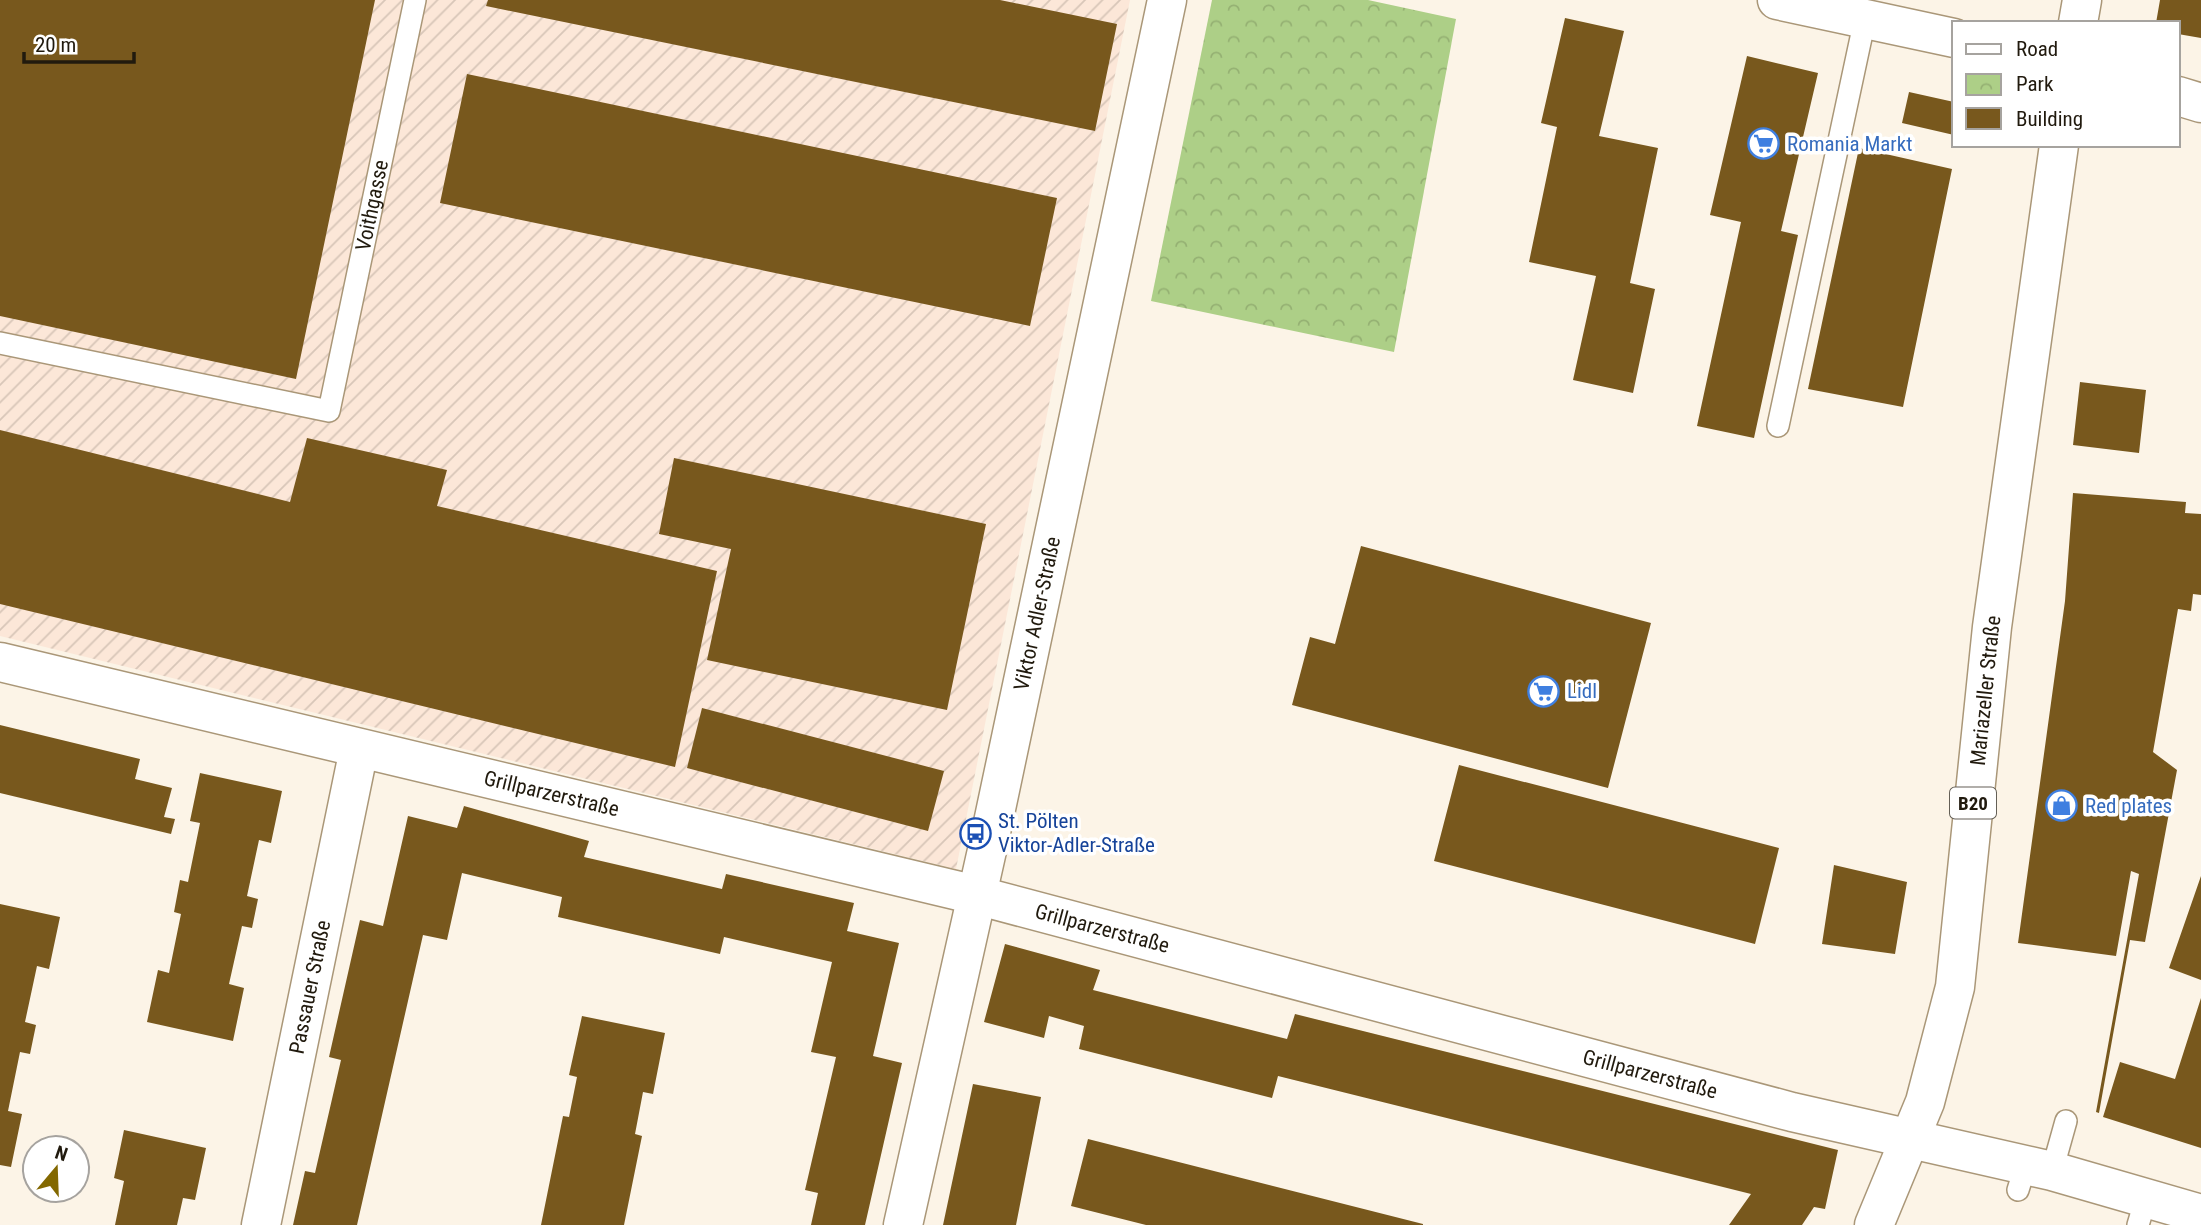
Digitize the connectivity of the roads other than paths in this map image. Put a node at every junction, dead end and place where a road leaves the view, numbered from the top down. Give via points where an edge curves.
1 (415, 0) edge
2 (1167, 0) edge
3 (1777, 0) edge
4 (2082, 0) edge
5 (1866, 19) junction
6 (2078, 21) edge
7 (1952, 38) edge
8 (2180, 97) edge
9 (2201, 103) edge
10 (2059, 147) edge
11 (0, 343) edge
12 (1778, 426) dead end
13 (0, 662) edge
14 (359, 749) junction
15 (976, 895) junction
16 (2066, 1121) dead end
17 (1912, 1137) junction
18 (2032, 1175) junction
19 (2142, 1212) edge
20 (2201, 1214) edge
21 (261, 1225) edge
22 (904, 1225) edge
23 (1874, 1225) edge

1 - 11 lane, Voithgasse via 329,411
2 - 15 street, Viktor Adler-Straße
3 - 5 street
4 - 6 street
5 - 7 street
5 - 12 lane
8 - 9 street
10 - 17 street, Mariazeller Straße / B20 via 1992,627 1956,976 1941,1045
13 - 14 street, Grillparzerstraße
14 - 15 street, Grillparzerstraße
14 - 21 street, Passauer Straße
15 - 17 street, Grillparzerstraße via 1793,1112
15 - 22 street, Viktor Adler-Straße
16 - 18 lane
17 - 18 street, Grillparzerstraße
17 - 23 street, Mariazeller Straße / B20
18 - 19 street, Grillparzerstraße
19 - 20 street, Grillparzerstraße

